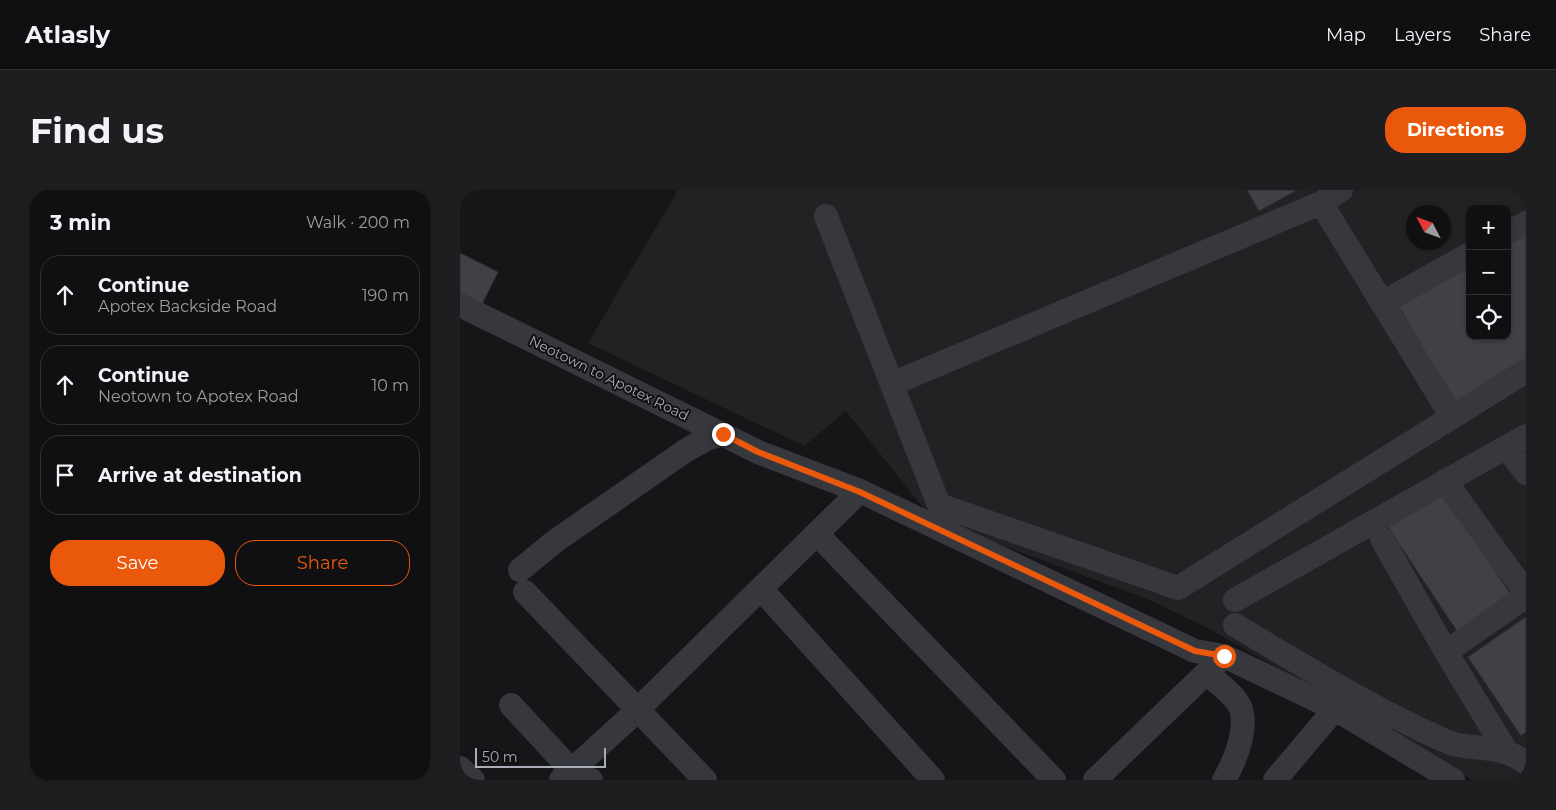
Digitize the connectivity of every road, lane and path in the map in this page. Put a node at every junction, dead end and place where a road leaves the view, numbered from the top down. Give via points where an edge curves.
1 (1341, 190) edge
2 (1321, 203) junction
3 (826, 216) dead end
4 (1526, 223) edge
5 (1511, 231) edge
6 (1466, 256) edge
7 (1382, 303) junction
8 (460, 305) edge
9 (1526, 371) edge
10 (892, 384) junction
11 (1452, 417) junction
12 (723, 434) junction
13 (1516, 441) edge
14 (1526, 473) edge
15 (1445, 481) junction
16 (860, 492) junction
17 (817, 534) junction
18 (1382, 538) dead end
19 (761, 589) junction
20 (1526, 595) edge
21 (1235, 600) dead end
22 (1235, 625) dead end
23 (1446, 652) junction
24 (1224, 656) junction
25 (1207, 674) junction
26 (511, 705) dead end
27 (638, 709) junction
28 (1335, 709) junction
29 (1518, 754) edge
30 (460, 768) edge
31 (575, 777) edge
32 (473, 780) edge
33 (705, 780) edge
34 (933, 780) edge
35 (1054, 780) edge
36 (1096, 780) edge
37 (1224, 780) edge
38 (1275, 780) edge
39 (1453, 780) edge

1 - 2 street
2 - 7 street
2 - 10 street
3 - 10 street
4 - 5 street
6 - 7 street
7 - 11 street
8 - 12 street, Neotown to Apotex Road
9 - 11 street
10 - 11 street via 939,505 1178,588
12 - 16 street, Neotown to Apotex Road via 758,452
12 - 27 street via 685,450 554,542 523,581
13 - 14 street
13 - 15 street
15 - 20 street
15 - 21 street
16 - 17 street
16 - 24 street, Neotown to Apotex Road via 1195,651
17 - 19 street
17 - 35 street
18 - 23 street
19 - 27 street
19 - 34 street
20 - 23 street
22 - 29 street via 1347,692 1445,741
23 - 29 street
24 - 25 street
24 - 28 street, Neotown to Apotex Road
25 - 36 street
25 - 37 street via 1227,690 1242,713 1239,746
26 - 31 street
27 - 31 street
27 - 33 street
28 - 38 street
28 - 39 street, Neotown to Apotex Road
30 - 32 street

